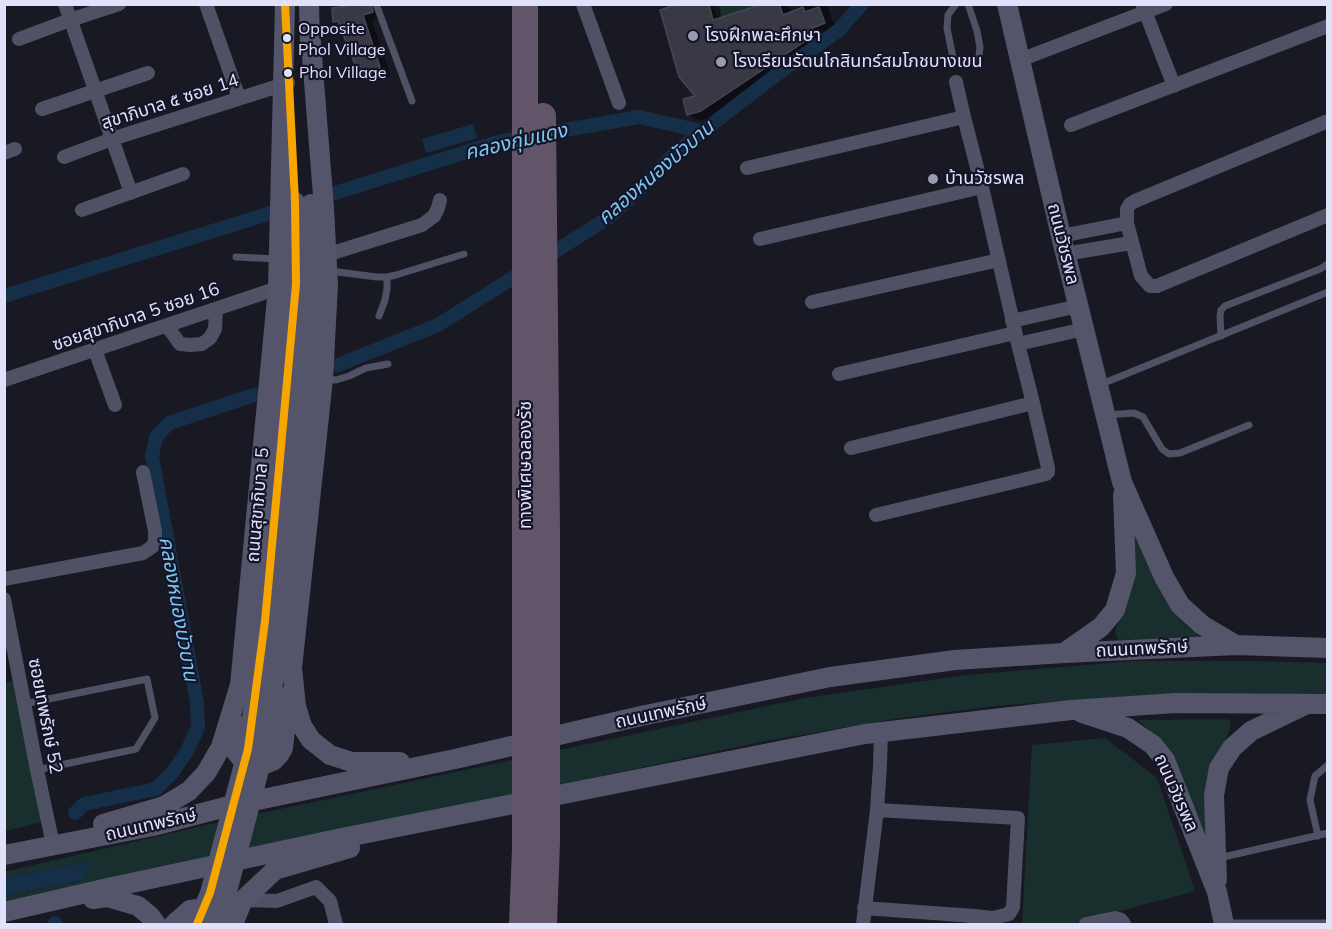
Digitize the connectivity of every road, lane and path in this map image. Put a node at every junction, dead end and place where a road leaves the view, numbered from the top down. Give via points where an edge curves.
1 (64, 4) edge
2 (119, 4) edge
3 (206, 4) edge
4 (285, 4) edge
5 (309, 4) edge
6 (376, 4) edge
7 (525, 4) edge
8 (543, 4) edge
9 (583, 4) edge
10 (956, 4) edge
11 (968, 4) edge
12 (1007, 4) edge
13 (1166, 4) edge
14 (1144, 9) edge
15 (70, 20) junction
16 (1328, 26) edge
17 (310, 32) junction
18 (19, 39) dead end
19 (1020, 60) junction
20 (148, 74) dead end
21 (956, 82) dead end
22 (286, 84) junction
23 (1174, 86) junction
24 (95, 91) junction
25 (239, 98) junction
26 (412, 101) dead end
27 (619, 103) dead end
28 (42, 109) dead end
29 (964, 117) junction
30 (1328, 121) edge
31 (1071, 125) dead end
32 (112, 139) junction
33 (64, 157) dead end
34 (747, 168) dead end
35 (183, 174) dead end
36 (982, 188) junction
37 (130, 193) junction
38 (440, 200) dead end
39 (303, 203) junction
40 (82, 210) dead end
41 (1328, 215) edge
42 (1127, 223) junction
43 (760, 239) dead end
44 (1131, 243) junction
45 (1063, 245) junction
46 (465, 254) dead end
47 (236, 256) dead end
48 (279, 259) junction
49 (999, 260) junction
50 (327, 263) junction
51 (1328, 264) edge
52 (387, 277) junction
53 (278, 288) junction
54 (1328, 292) edge
55 (812, 302) dead end
56 (1078, 306) junction
57 (216, 309) junction
58 (379, 316) dead end
59 (167, 326) junction
60 (1084, 329) junction
61 (1015, 333) junction
62 (1221, 336) junction
63 (95, 350) junction
64 (388, 364) dead end
65 (839, 374) dead end
66 (323, 379) junction
67 (4, 380) edge
68 (1097, 386) junction
69 (1034, 403) junction
70 (115, 405) dead end
71 (1105, 415) junction
72 (1249, 425) dead end
73 (850, 448) dead end
74 (143, 472) dead end
75 (1122, 482) junction
76 (876, 515) dead end
77 (4, 579) edge
78 (4, 599) edge
79 (1236, 645) junction
80 (1328, 648) edge
81 (1064, 653) junction
82 (292, 668) junction
83 (240, 685) junction
84 (24, 704) junction
85 (1328, 704) edge
86 (1306, 705) junction
87 (1071, 710) junction
88 (881, 732) junction
89 (455, 759) junction
90 (1328, 765) edge
91 (37, 770) junction
92 (877, 810) junction
93 (462, 815) junction
94 (1328, 834) edge
95 (1318, 836) junction
96 (52, 840) junction
97 (14, 853) edge
98 (1217, 859) junction
99 (1217, 892) junction
100 (243, 900) junction
101 (864, 908) junction
102 (9, 911) edge
103 (148, 916) edge
104 (974, 920) edge
105 (1328, 923) edge
106 (174, 924) edge
107 (197, 924) edge
108 (214, 924) edge
109 (226, 924) edge
110 (232, 924) edge
111 (336, 924) edge
112 (522, 924) edge
113 (544, 924) edge
114 (863, 924) edge
115 (1086, 924) edge
116 (1124, 924) edge
117 (1224, 924) edge

1 - 15 street
2 - 15 street
3 - 25 street
4 - 22 main road, ถนนสุขาภิบาล 5
5 - 17 main road, ถนนสุขาภิบาล 5
6 - 26 lane
7 - 112 highway, ทางพิเศษฉลองรัช, bridge
8 - 113 highway, ทางพิเศษฉลองรัช, bridge via 547,531
9 - 27 street
10 - 11 lane via 948,15 947,28 953,58 962,63 973,62 980,47
12 - 19 main road, ถนนวัชรพล
13 - 14 street
14 - 19 street
14 - 23 street
15 - 18 street
15 - 24 street
16 - 23 street
17 - 39 main road, ถนนสุขาภิบาล 5
17 - 50 main road, ถนนสุขาภิบาล 5
19 - 45 main road, ถนนวัชรพล
20 - 24 street
21 - 29 street
22 - 25 street, สุขาภิบาล ๕ ซอย 14
22 - 39 main road, ถนนสุขาภิบาล 5
22 - 48 main road, ถนนสุขาภิบาล 5
23 - 31 street
24 - 28 street
24 - 32 street
25 - 32 street, สุขาภิบาล ๕ ซอย 14
29 - 34 street
29 - 36 street
30 - 42 street via 1135,201 1127,209
32 - 33 street, สุขาภิบาล ๕ ซอย 14
32 - 37 street
35 - 37 street
36 - 43 street
36 - 49 street
37 - 40 street
38 - 50 street via 434,216 422,225
39 - 107 main road, ถนนสุขาภิบาล 5, bridge via 265,621 248,749 210,893
39 - 108 main road, ถนนสุขาภิบาล 5, bridge via 312,283 282,612 264,751 225,898
41 - 44 street via 1157,286 1150,286 1141,276
42 - 44 street
42 - 45 street
44 - 45 street
45 - 56 main road, ถนนวัชรพล
46 - 52 lane
47 - 48 lane
48 - 53 main road, ถนนสุขาภิบาล 5
49 - 55 street
49 - 61 street
50 - 52 lane
50 - 66 main road, ถนนสุขาภิบาล 5
51 - 62 lane via 1225,306 1220,316
52 - 58 lane
53 - 57 street, ซอยสุขาภิบาล 5 ซอย 16
53 - 83 main road, ถนนสุขาภิบาล 5
54 - 62 lane
56 - 60 main road, ถนนวัชรพล
56 - 61 street
57 - 59 street, ซอยสุขาภิบาล 5 ซอย 16
57 - 59 street via 215,329 202,344 180,344
59 - 63 street, ซอยสุขาภิบาล 5 ซอย 16
60 - 61 street
60 - 68 main road, ถนนวัชรพล
61 - 65 street
61 - 69 street
62 - 68 lane
63 - 67 street, ซอยสุขาภิบาล 5 ซอย 16
63 - 70 street
64 - 66 lane via 336,380
66 - 82 main road, ถนนสุขาภิบาล 5
68 - 71 main road, ถนนวัชรพล
69 - 73 street
69 - 76 street via 1046,474
71 - 72 lane via 1134,412 1143,417 1169,454
71 - 75 main road, ถนนวัชรพล
74 - 77 street via 155,531 152,547 143,553
75 - 79 main road, ถนนวัชรพล via 1180,605 1202,625
75 - 81 main road, ถนนวัชรพล via 1126,573 1115,610 1101,627
78 - 84 street, ซอยเทพรักษ์ 52
79 - 80 main road, ถนนเทพรักษ์
79 - 81 main road, ถนนเทพรักษ์
81 - 89 main road, ถนนเทพรักษ์ via 955,660 830,677
82 - 83 main road via 283,748 273,761 265,764 242,759 233,745
82 - 89 main road, ถนนสุขาภิบาล 5 via 302,726 311,740 330,755 352,762
83 - 96 main road, ถนนสุขาภิบาล 5 via 221,747 206,773 189,790 164,806
84 - 91 street, ซอยเทพรักษ์ 52
84 - 91 lane via 147,679 155,718 136,749
85 - 86 main road
86 - 87 main road via 1176,703
86 - 98 main road, ถนนวัชรพล via 1251,731 1232,748 1219,768 1214,795
87 - 88 main road
87 - 99 main road, ถนนวัชรพล via 1128,728 1153,745 1165,760
88 - 92 street
88 - 93 main road
89 - 97 main road, ถนนเทพรักษ์
90 - 95 lane via 1314,776 1310,800
91 - 96 street, ซอยเทพรักษ์ 52
92 - 101 street
92 - 104 street via 1017,818 1013,907 1009,914
93 - 100 main road via 275,870
93 - 102 main road
94 - 95 lane
95 - 98 lane
96 - 97 main road, ถนนสุขาภิบาล 5
98 - 99 main road, ถนนวัชรพล
99 - 117 main road, ถนนวัชรพล
100 - 110 main road
100 - 111 street via 277,901 316,887 330,901
101 - 104 street
101 - 114 street
102 - 103 main road via 106,897
105 - 117 lane
106 - 109 main road via 190,910 211,907 226,917
115 - 116 street via 1115,918

